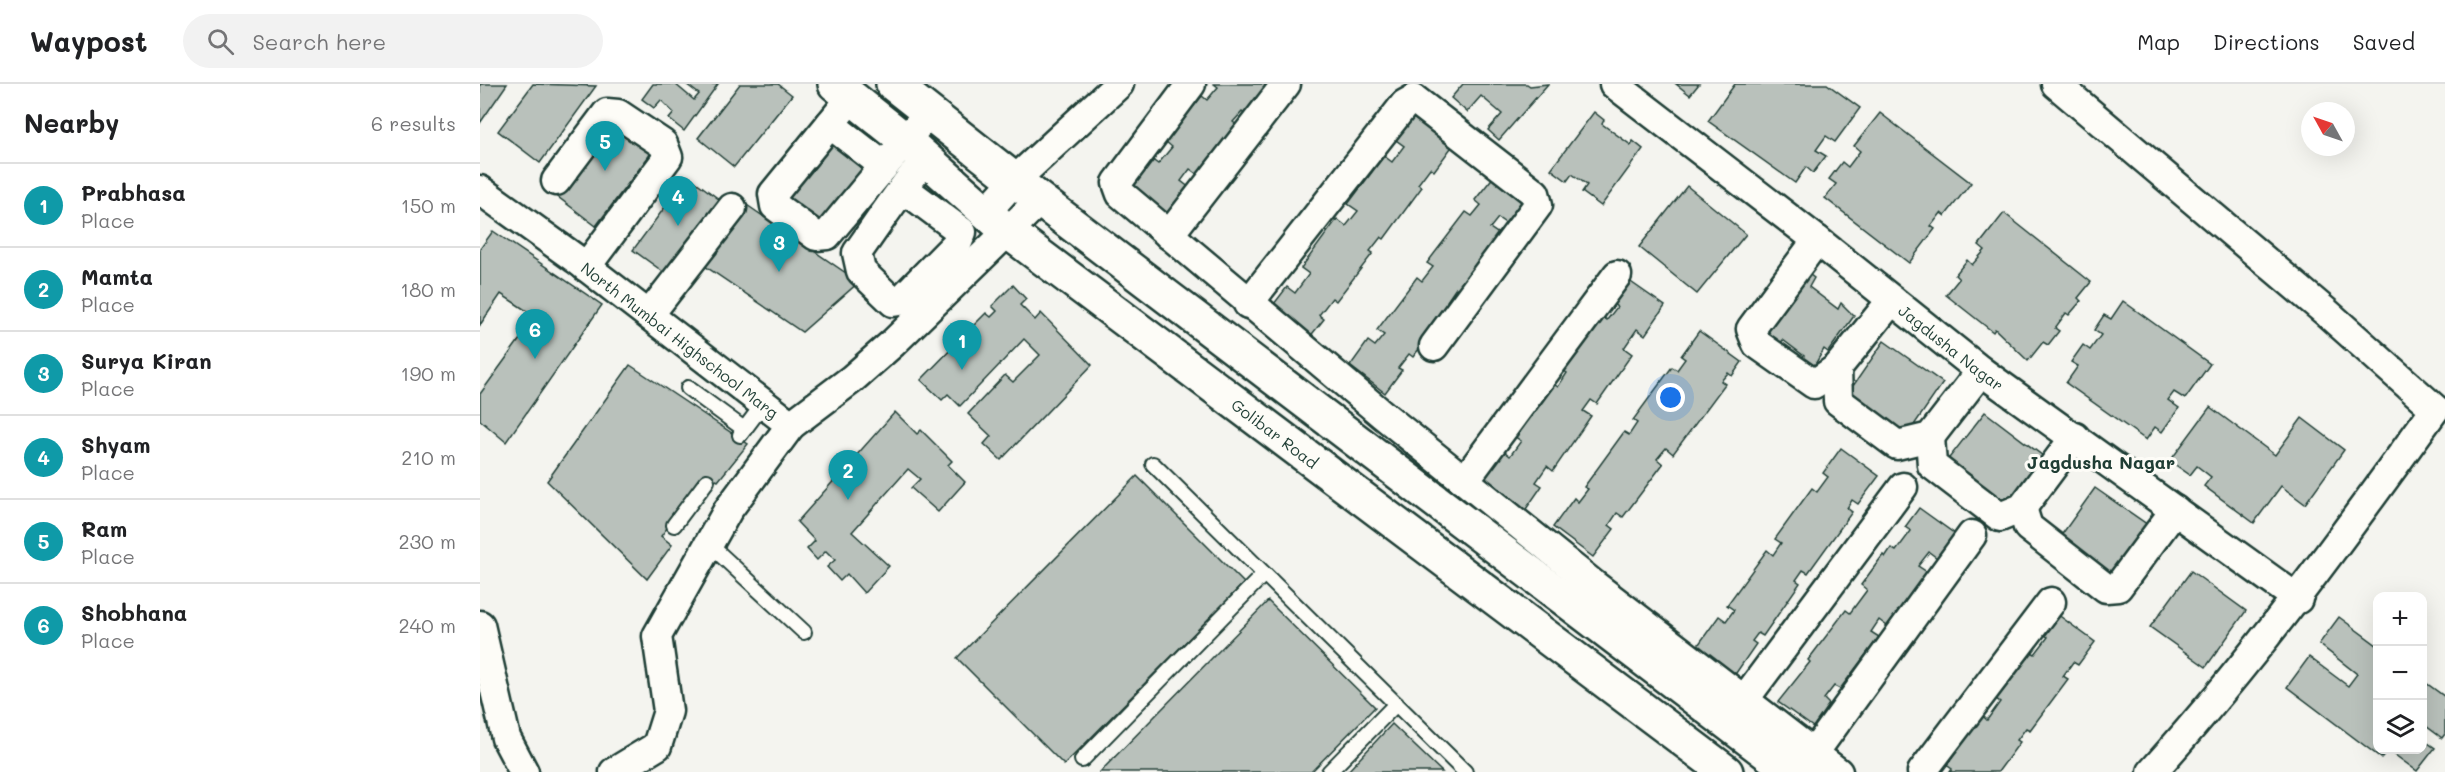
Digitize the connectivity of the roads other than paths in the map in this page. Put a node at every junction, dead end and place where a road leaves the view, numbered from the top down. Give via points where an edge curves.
1 (1119, 84) edge
2 (1191, 84) edge
3 (1286, 84) edge
4 (1614, 84) edge
5 (2056, 84) edge
6 (899, 86) edge
7 (843, 90) edge
8 (929, 112) junction
9 (878, 117) junction
10 (830, 124) junction
11 (916, 149) junction
12 (884, 166) junction
13 (556, 181) dead end
14 (903, 188) dead end
15 (480, 190) edge
16 (1027, 190) junction
17 (732, 208) dead end
18 (997, 221) junction
19 (1169, 235) junction
20 (1817, 240) junction
21 (586, 267) junction
22 (1617, 275) dead end
23 (1892, 300) junction
24 (1248, 304) junction
25 (649, 315) junction
26 (1434, 346) dead end
27 (1837, 368) junction
28 (1981, 371) junction
29 (688, 388) dead end
30 (764, 403) junction
31 (791, 425) junction
32 (2075, 437) junction
33 (1930, 438) junction
34 (1153, 465) dead end
35 (1465, 480) junction
36 (707, 481) dead end
37 (1903, 487) dead end
38 (2022, 508) junction
39 (2175, 510) junction
40 (674, 525) dead end
41 (1972, 535) dead end
42 (709, 544) junction
43 (1264, 574) junction
44 (2298, 599) junction
45 (2050, 602) dead end
46 (480, 625) edge
47 (804, 632) dead end
48 (1744, 700) junction
49 (1396, 704) junction
50 (489, 705) edge
51 (1082, 760) dead end
52 (1802, 766) edge
53 (524, 772) edge
54 (614, 772) edge
55 (1329, 772) edge
56 (1465, 772) edge
57 (1726, 772) edge
58 (1839, 772) edge
59 (1922, 772) edge
60 (2152, 772) edge

1 - 16 street, North Mumbai Highschool Marg
2 - 19 street via 1117,183 1120,195
3 - 19 street
4 - 20 street, Jagdusha Nagar
5 - 44 street via 2435,409
6 - 8 street
6 - 9 street
7 - 9 street, Golibar Road
7 - 10 street
8 - 11 street
8 - 16 street
9 - 11 street, Golibar Road
10 - 12 street
10 - 12 street via 773,194 775,206 816,236 827,235
11 - 12 street
11 - 14 street
11 - 18 street, Golibar Road
13 - 21 street via 607,113 618,114 663,144 668,157
15 - 21 street, North Mumbai Highschool Marg
16 - 18 street, North Mumbai Highschool Marg
16 - 52 street
17 - 25 street
18 - 31 street, North Mumbai Highschool Marg via 885,350
18 - 57 street, Golibar Road
19 - 24 street
20 - 23 street, Jagdusha Nagar
20 - 27 street via 1752,329 1757,344 1814,384
21 - 25 street, North Mumbai Highschool Marg
22 - 35 street
23 - 27 street
23 - 28 street, Jagdusha Nagar
24 - 26 street via 1404,104 1414,99 1535,193 1538,205
24 - 35 street
25 - 30 street, North Mumbai Highschool Marg
27 - 33 street via 1838,401 1897,445
28 - 32 street, Jagdusha Nagar
28 - 33 street
29 - 30 lane via 742,432
30 - 31 street, North Mumbai Highschool Marg
31 - 42 street via 728,510
32 - 38 street
32 - 39 street, Jagdusha Nagar
33 - 38 street via 1932,465 2000,517
34 - 43 lane
35 - 48 street
36 - 40 lane
37 - 48 street
38 - 39 street via 2028,527 2106,588 2118,587
39 - 44 street, Jagdusha Nagar
41 - 52 street
42 - 47 lane
42 - 54 street via 657,636 668,711 657,746
43 - 49 lane
43 - 51 lane
44 - 60 street via 2216,701
45 - 59 street
46 - 50 street
48 - 52 street
49 - 55 lane
49 - 56 lane
50 - 53 street
52 - 58 street

